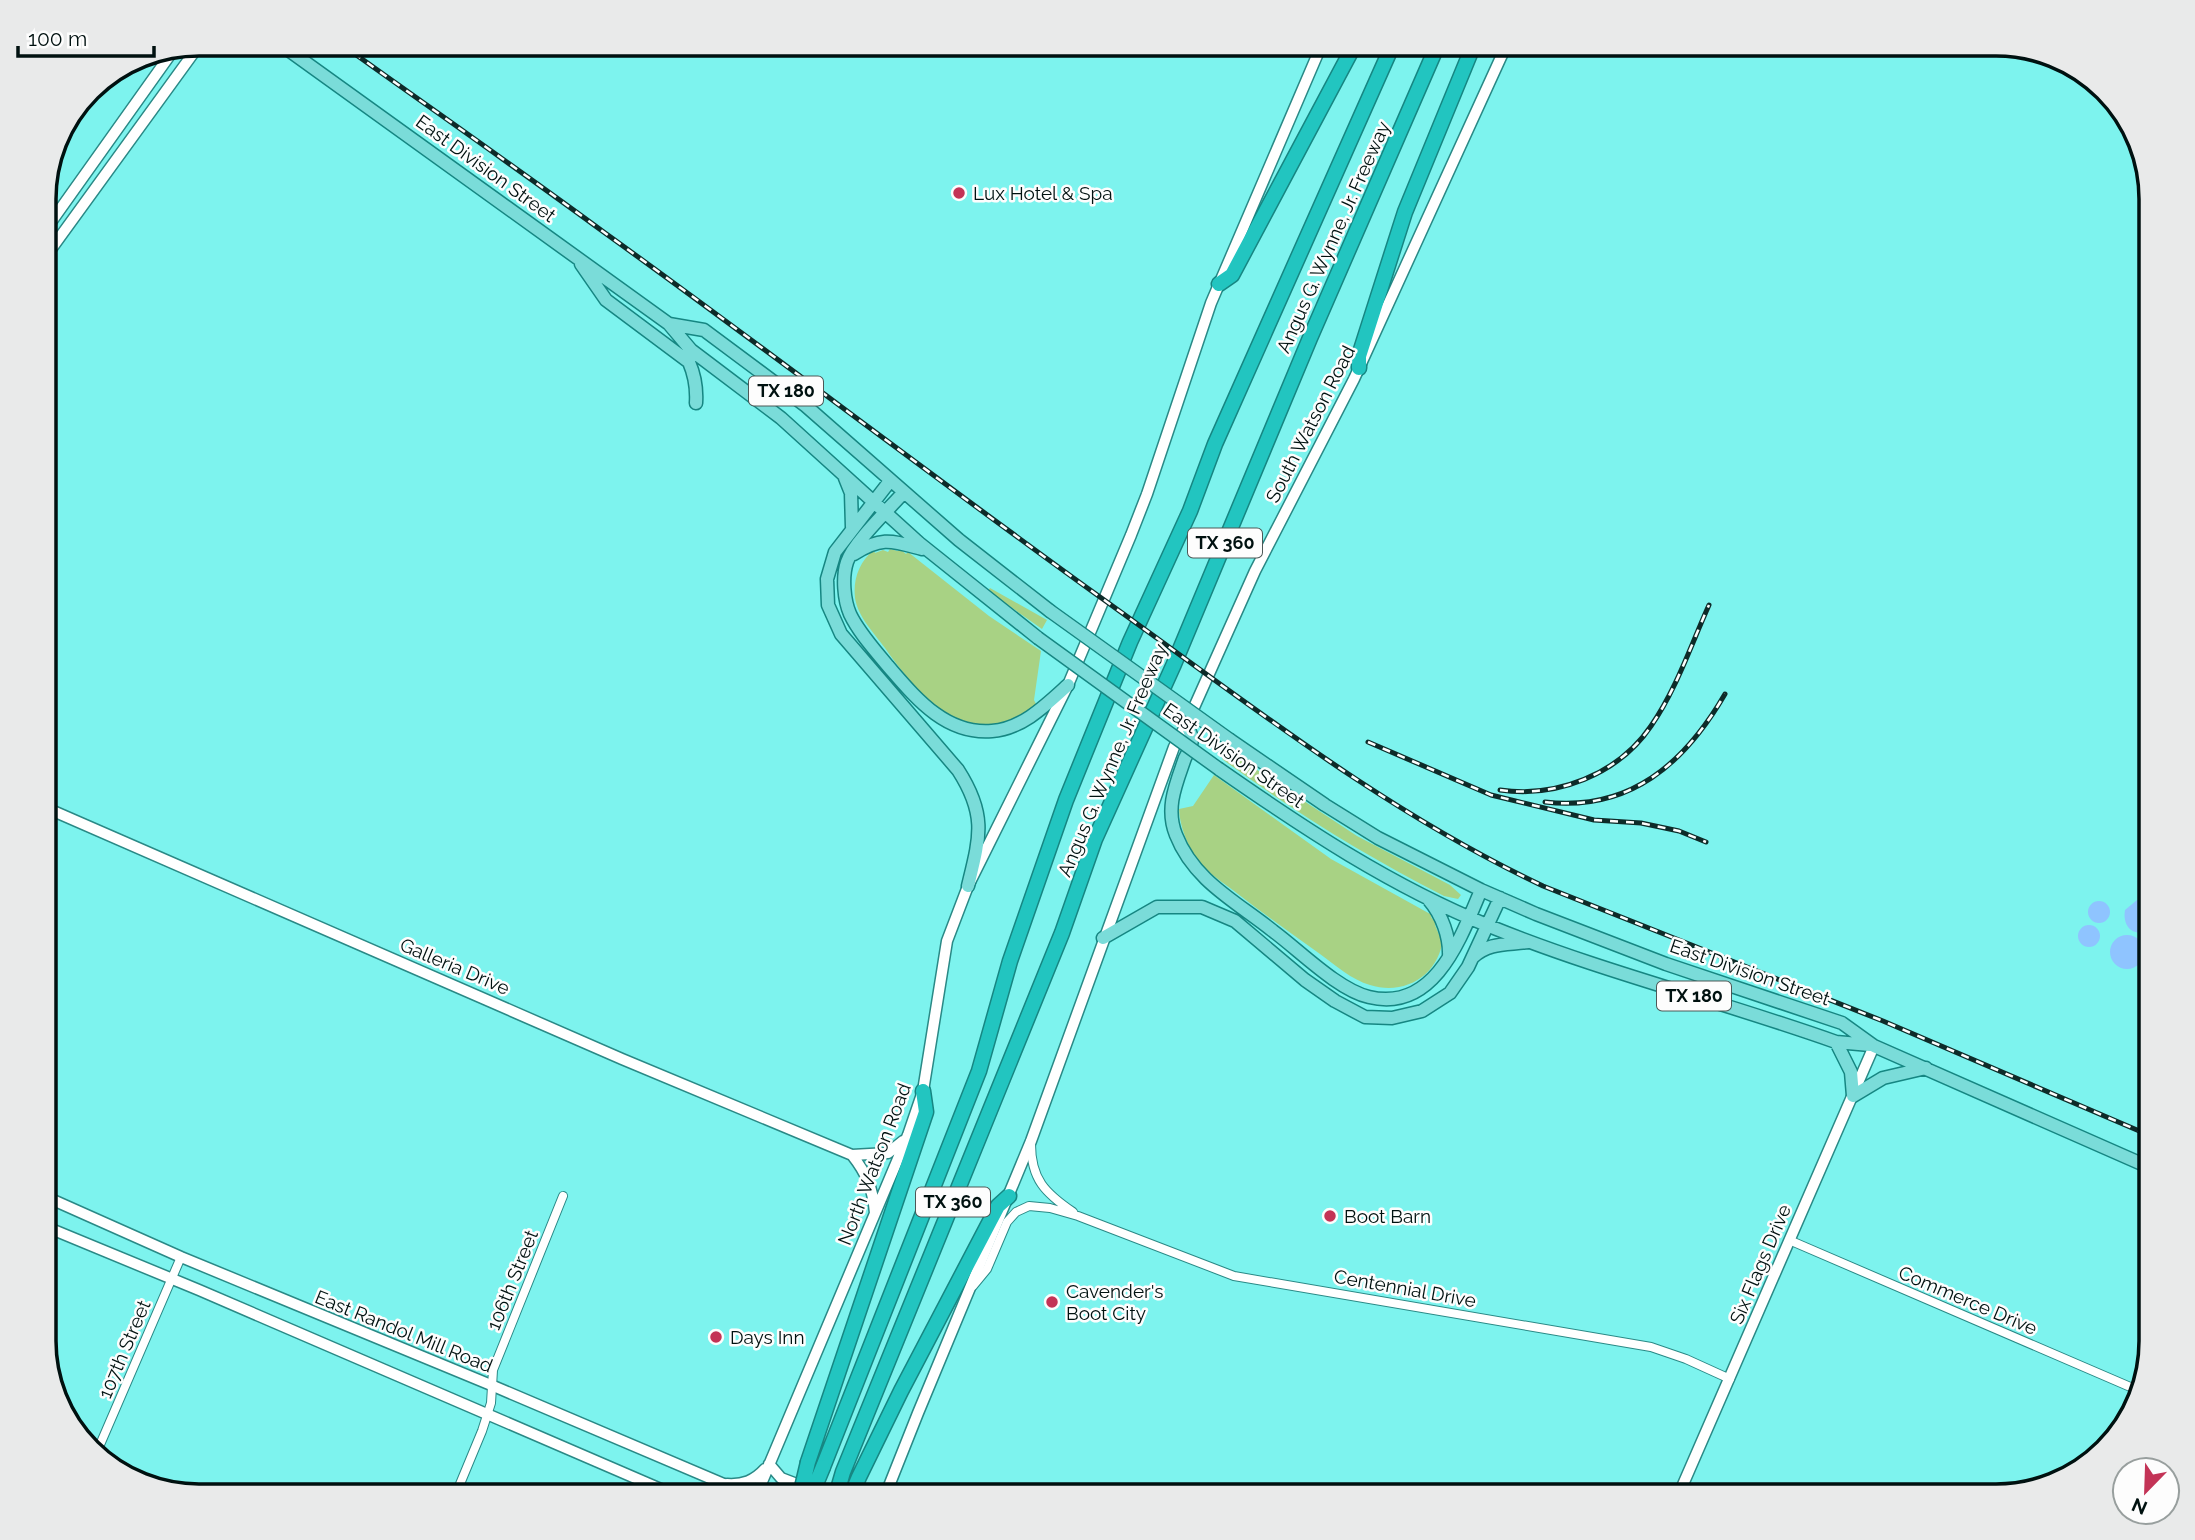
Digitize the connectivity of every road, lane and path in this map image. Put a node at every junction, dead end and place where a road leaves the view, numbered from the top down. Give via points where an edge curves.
1 (191, 56) edge
2 (297, 56) edge
3 (1317, 56) edge
4 (1349, 56) edge
5 (1388, 56) edge
6 (1433, 56) edge
7 (1469, 56) edge
8 (1502, 56) edge
9 (167, 60) edge
10 (56, 215) edge
11 (56, 242) edge
12 (577, 257) junction
13 (1219, 284) junction
14 (669, 324) junction
15 (1359, 368) junction
16 (696, 403) dead end
17 (844, 474) junction
18 (890, 481) junction
19 (904, 492) junction
20 (873, 502) junction
21 (885, 514) junction
22 (852, 527) junction
23 (928, 551) junction
24 (851, 556) junction
25 (1068, 685) junction
26 (1187, 723) junction
27 (56, 812) edge
28 (968, 886) junction
29 (1480, 890) junction
30 (1426, 897) junction
31 (1500, 898) junction
32 (1469, 917) junction
33 (1488, 925) junction
34 (1103, 938) junction
35 (1533, 942) junction
36 (1473, 957) junction
37 (1449, 958) junction
38 (1836, 1042) junction
39 (1874, 1046) junction
40 (1926, 1068) junction
41 (923, 1091) junction
42 (1853, 1096) junction
43 (908, 1135) junction
44 (1031, 1140) junction
45 (852, 1156) junction
46 (2139, 1163) edge
47 (563, 1196) dead end
48 (1009, 1196) junction
49 (56, 1201) edge
50 (875, 1214) junction
51 (1078, 1216) junction
52 (56, 1231) edge
53 (1789, 1240) junction
54 (181, 1257) junction
55 (172, 1278) junction
56 (971, 1288) junction
57 (1730, 1379) junction
58 (491, 1385) junction
59 (2131, 1387) edge
60 (487, 1414) junction
61 (100, 1444) edge
62 (769, 1464) junction
63 (719, 1482) junction
64 (460, 1484) edge
65 (649, 1484) edge
66 (724, 1484) edge
67 (760, 1484) edge
68 (797, 1484) edge
69 (803, 1484) edge
70 (816, 1484) edge
71 (840, 1484) edge
72 (856, 1484) edge
73 (890, 1484) edge
74 (1683, 1484) edge

1 - 11 main road
2 - 12 main road, East Division Street / TX 180
3 - 13 main road
4 - 13 highway via 1232,275
5 - 70 highway, Angus G. Wynne, Jr. Freeway / TX 360, bridge via 1215,444 1066,800 1010,961 979,1071
6 - 71 highway, Angus G. Wynne, Jr. Freeway / TX 360 via 1095,839 1062,933
7 - 15 highway via 1405,212
8 - 15 main road, South Watson Road
9 - 10 main road
12 - 14 main road, East Division Street / TX 180
12 - 16 main road via 606,300 688,362 696,382
13 - 25 main road via 1147,494
14 - 17 main road, East Division Street / TX 180 via 691,351 780,418
14 - 18 main road, East Division Street / TX 180 via 704,330 806,406
15 - 26 main road, South Watson Road via 1255,571
17 - 20 main road, East Division Street / TX 180
17 - 22 main road via 851,493
18 - 19 main road, East Division Street / TX 180
18 - 20 main road
19 - 21 main road
19 - 29 main road, East Division Street / TX 180, bridge via 1050,611 1230,740 1378,838
20 - 21 main road, East Division Street / TX 180
20 - 22 main road
21 - 23 main road, East Division Street / TX 180
21 - 24 main road
22 - 28 main road via 829,568 828,605 841,634 967,783 979,830
23 - 24 main road via 877,541
23 - 30 main road, East Division Street / TX 180, bridge via 1038,638 1290,819
24 - 25 main road via 845,583 850,614 875,651 922,704 944,720 993,731 1035,715
25 - 28 main road, North Watson Road
26 - 34 main road, South Watson Road
26 - 37 main road via 1192,740 1171,798 1172,823 1194,869 1320,969 1369,998 1398,999 1418,992
27 - 45 main road, Galleria Drive
28 - 41 main road, North Watson Road via 947,941
29 - 31 main road, East Division Street / TX 180
29 - 32 main road
30 - 32 main road, East Division Street / TX 180
30 - 37 main road via 1442,919
31 - 33 main road
31 - 39 main road, East Division Street / TX 180 via 1666,964 1842,1023
32 - 33 main road, East Division Street / TX 180
32 - 37 main road
33 - 35 main road, East Division Street / TX 180
33 - 36 main road
34 - 36 main road via 1157,907 1202,907 1235,921 1304,981 1365,1017 1392,1018 1422,1011 1450,993
34 - 44 main road
35 - 36 main road via 1494,945
35 - 38 main road, East Division Street / TX 180
38 - 39 main road, East Division Street / TX 180
38 - 42 main road via 1851,1072
39 - 40 main road, East Division Street / TX 180
39 - 42 main road, Six Flags Drive
40 - 42 main road via 1883,1078
40 - 46 main road, East Division Street / TX 180
41 - 43 main road, North Watson Road
41 - 69 highway, bridge via 926,1112
42 - 53 main road, Six Flags Drive
43 - 45 main road via 888,1153
43 - 50 main road, North Watson Road
44 - 48 main road
44 - 51 street, Centennial Drive via 1031,1164 1038,1181
45 - 50 main road via 871,1184
47 - 58 street, 106th Street via 509,1327
48 - 56 main road
48 - 72 highway via 998,1206
49 - 54 main road, East Randol Mill Road
50 - 62 main road, North Watson Road
51 - 56 street, Centennial Drive via 1029,1206 1016,1212 987,1269
51 - 57 street, Centennial Drive via 1234,1276 1651,1347
52 - 55 main road
53 - 57 main road, Six Flags Drive
53 - 59 street, Commerce Drive
54 - 55 street, 107th Street
54 - 58 main road, East Randol Mill Road
55 - 60 main road
55 - 61 street, 107th Street
56 - 73 main road
57 - 74 main road, Six Flags Drive
58 - 60 street, 106th Street
58 - 63 main road, East Randol Mill Road
60 - 64 street, 106th Street
60 - 65 main road
62 - 63 main road via 750,1481
62 - 67 main road, North Watson Road
62 - 68 main road via 781,1478
63 - 66 main road, East Randol Mill Road

